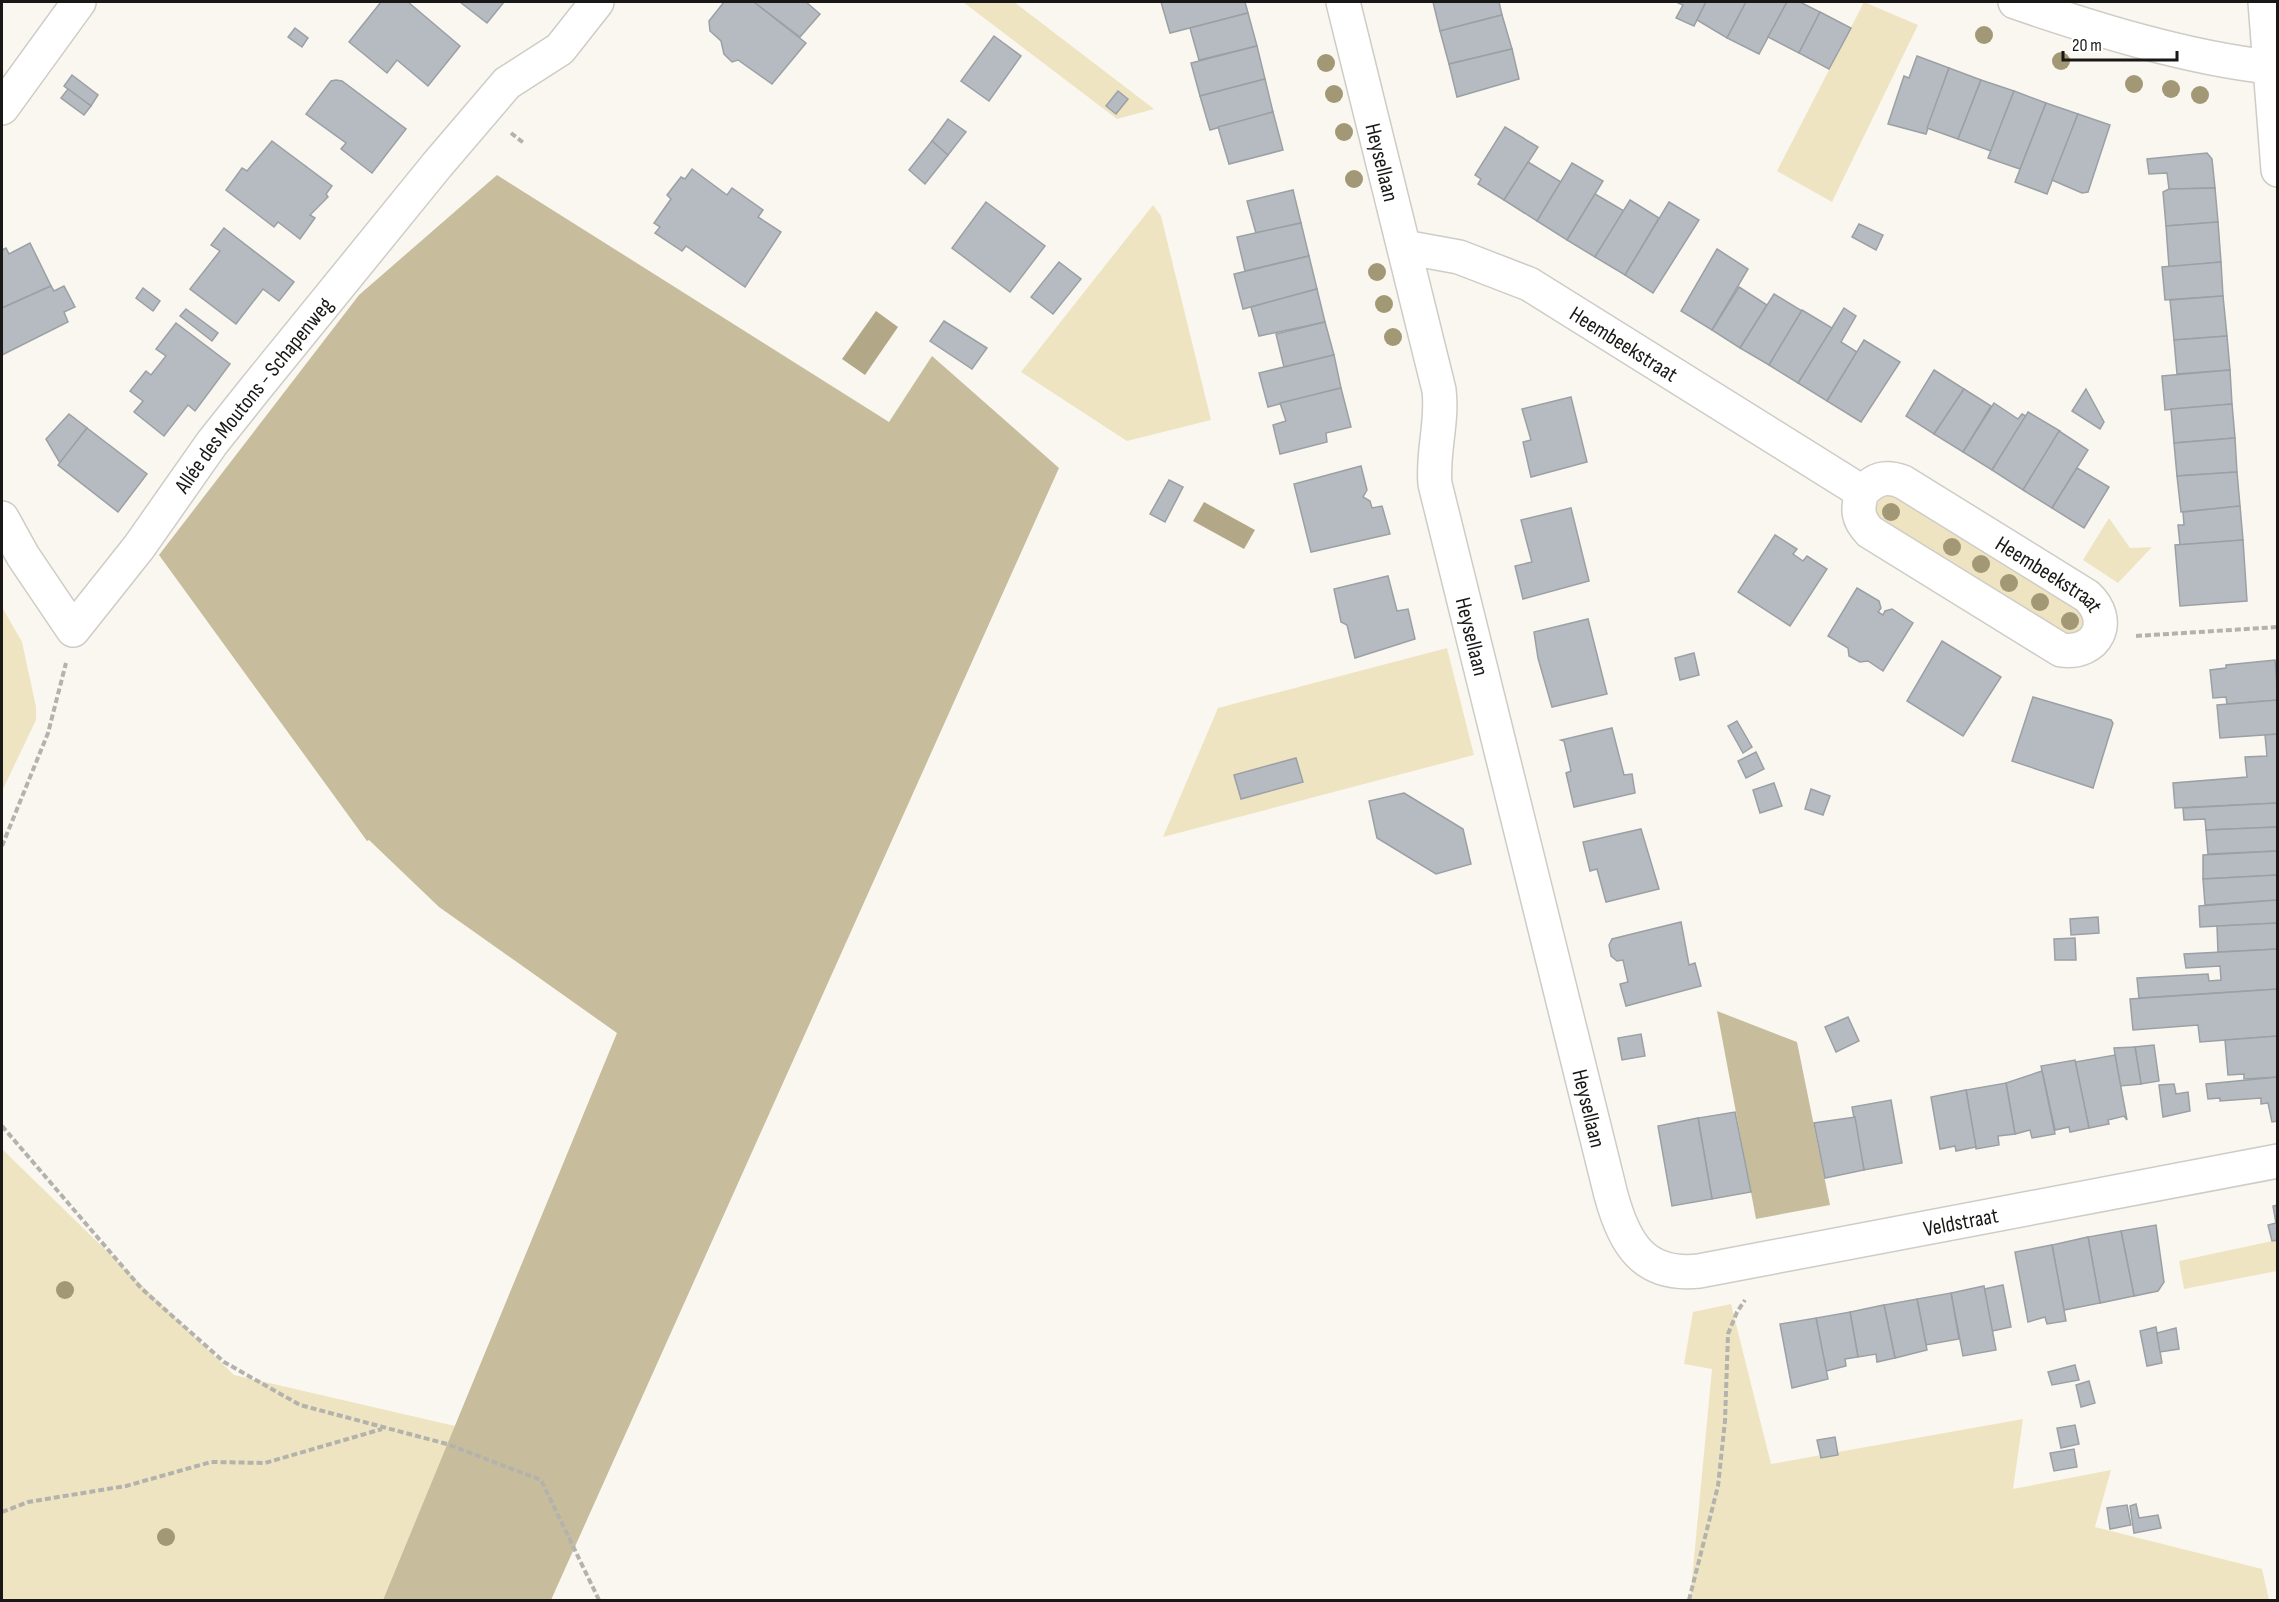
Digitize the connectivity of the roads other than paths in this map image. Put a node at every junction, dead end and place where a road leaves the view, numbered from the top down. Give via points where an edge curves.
1 (79, 2) edge
2 (597, 2) edge
3 (1343, 2) edge
4 (2014, 2) edge
5 (2265, 2) edge
6 (2270, 68) junction
7 (2, 108) edge
8 (2277, 170) edge
9 (1404, 247) junction
10 (1862, 492) junction
11 (2, 518) edge
12 (2277, 1161) edge
13 (1646, 1260) joint

1 - 7 street
2 - 11 street, Allée des Moutons - Schapenweg via 560,49 507,83 212,443 140,547 73,630
3 - 9 street, Heysellaan
4 - 6 street via 2207,57
5 - 6 street
6 - 8 street
9 - 10 street, Heembeekstraat via 1459,257 1529,284
9 - 13 street, Heysellaan via 1442,407 1434,451 1435,484 1619,1223 1632,1247
10 - 10 street, Heembeekstraat via 1883,478 1903,482 2087,596 2100,612 2095,639 2080,650 2061,650 1878,537 1859,517 1857,507
12 - 13 street, Veldstraat via 1699,1271 1663,1269

